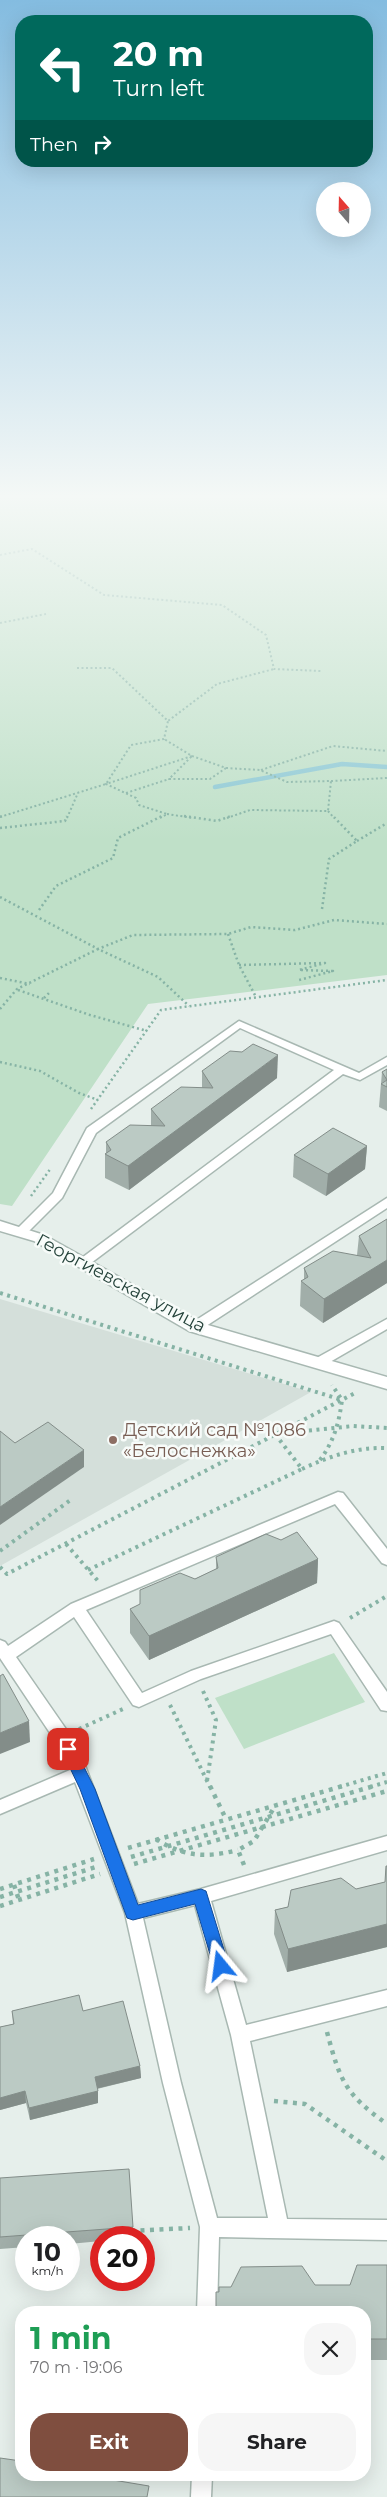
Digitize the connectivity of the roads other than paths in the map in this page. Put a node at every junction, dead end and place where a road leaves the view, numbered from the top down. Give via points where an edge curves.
1 (387, 1060) edge
2 (341, 1070) junction
3 (387, 1202) edge
4 (0, 1226) edge
5 (21, 1232) junction
6 (83, 1263) junction
7 (387, 1323) edge
8 (194, 1327) junction
9 (318, 1363) junction
10 (383, 1382) edge
11 (387, 1559) edge
12 (76, 1608) junction
13 (4, 1651) edge
14 (387, 1704) edge
15 (80, 1773) junction
16 (0, 1807) edge
17 (387, 1843) edge
18 (201, 1896) junction
19 (133, 1913) junction
20 (387, 1998) edge
21 (240, 2035) junction
22 (210, 2227) junction
23 (279, 2228) junction
24 (387, 2230) edge
25 (207, 2306) edge
26 (202, 2481) edge
27 (201, 2497) edge

1 - 2 lane via 360,1077
2 - 5 lane via 239,1024 90,1132 58,1195
2 - 6 lane
3 - 8 lane
4 - 5 street, Георгиевская улица
5 - 6 street, Георгиевская улица via 39,1238
6 - 8 street, Георгиевская улица
7 - 9 lane
8 - 9 street, Георгиевская улица
9 - 10 street, Георгиевская улица
11 - 12 lane via 338,1497
12 - 13 lane
12 - 14 lane via 139,1702 196,1675 334,1627
13 - 15 lane via 62,1737
15 - 16 lane
15 - 19 lane
17 - 18 lane
18 - 19 lane
18 - 21 lane
19 - 22 lane via 172,2083
20 - 21 lane
21 - 23 lane
22 - 23 lane
22 - 25 lane
23 - 24 lane
26 - 27 lane

